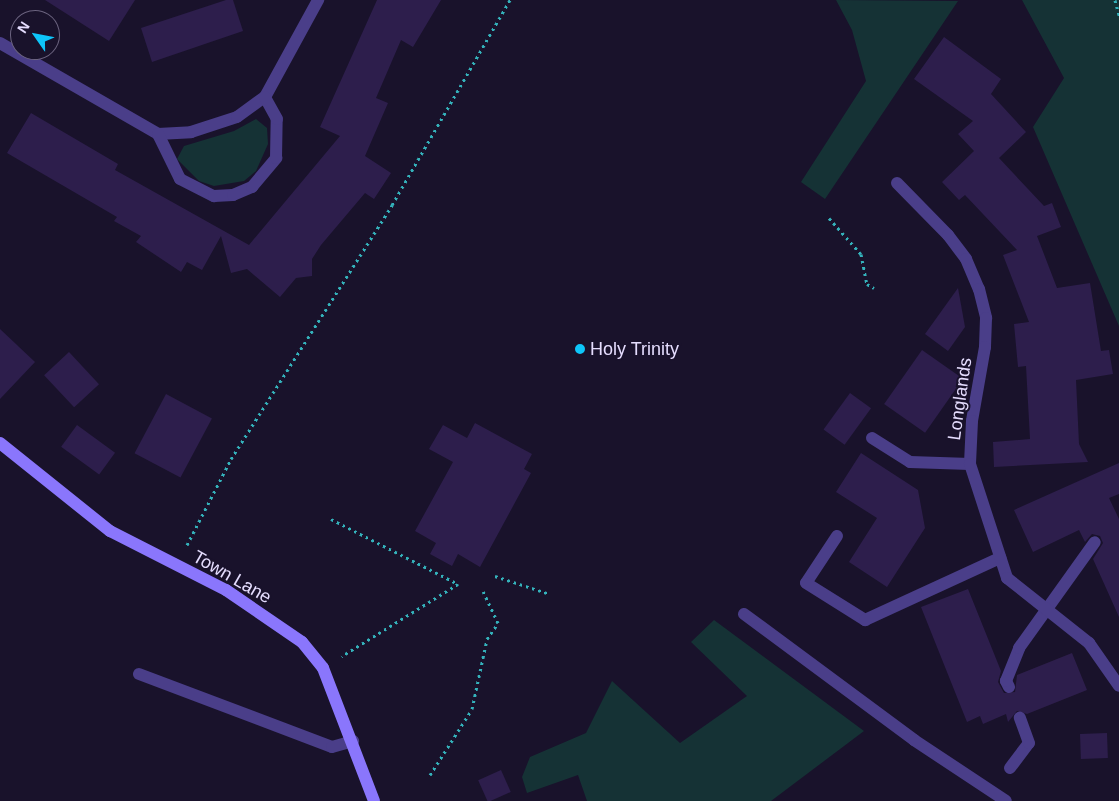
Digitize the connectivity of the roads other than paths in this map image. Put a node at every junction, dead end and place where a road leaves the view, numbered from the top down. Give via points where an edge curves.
1 (318, 0) edge
2 (0, 43) edge
3 (265, 97) junction
4 (158, 134) junction
5 (897, 183) dead end
6 (872, 438) dead end
7 (0, 443) edge
8 (970, 464) junction
9 (837, 536) dead end
10 (1095, 542) dead end
11 (1000, 558) junction
12 (1047, 610) junction
13 (744, 614) dead end
14 (139, 674) dead end
15 (1119, 686) edge
16 (1009, 687) dead end
17 (1020, 718) dead end
18 (353, 741) junction
19 (1010, 768) dead end
20 (374, 801) edge
21 (1006, 801) edge

1 - 3 street
2 - 4 street
3 - 4 street via 237,117 212,127
3 - 4 street via 276,120 276,158 252,187 233,194 214,196 180,179
5 - 8 street, Longlands via 948,235 966,259 979,289 986,318 985,347 972,420
6 - 8 street via 910,462
7 - 18 street, Town Lane via 110,531 226,590 296,637 323,668
8 - 11 street, Longlands
9 - 11 street via 806,583 865,620
10 - 12 street
11 - 12 street, Longlands via 1007,578
12 - 15 street, Longlands via 1089,643
12 - 16 street via 1019,648 1006,680
13 - 21 street via 914,740
14 - 18 street via 332,747
17 - 19 street via 1029,743
18 - 20 street, Town Lane

